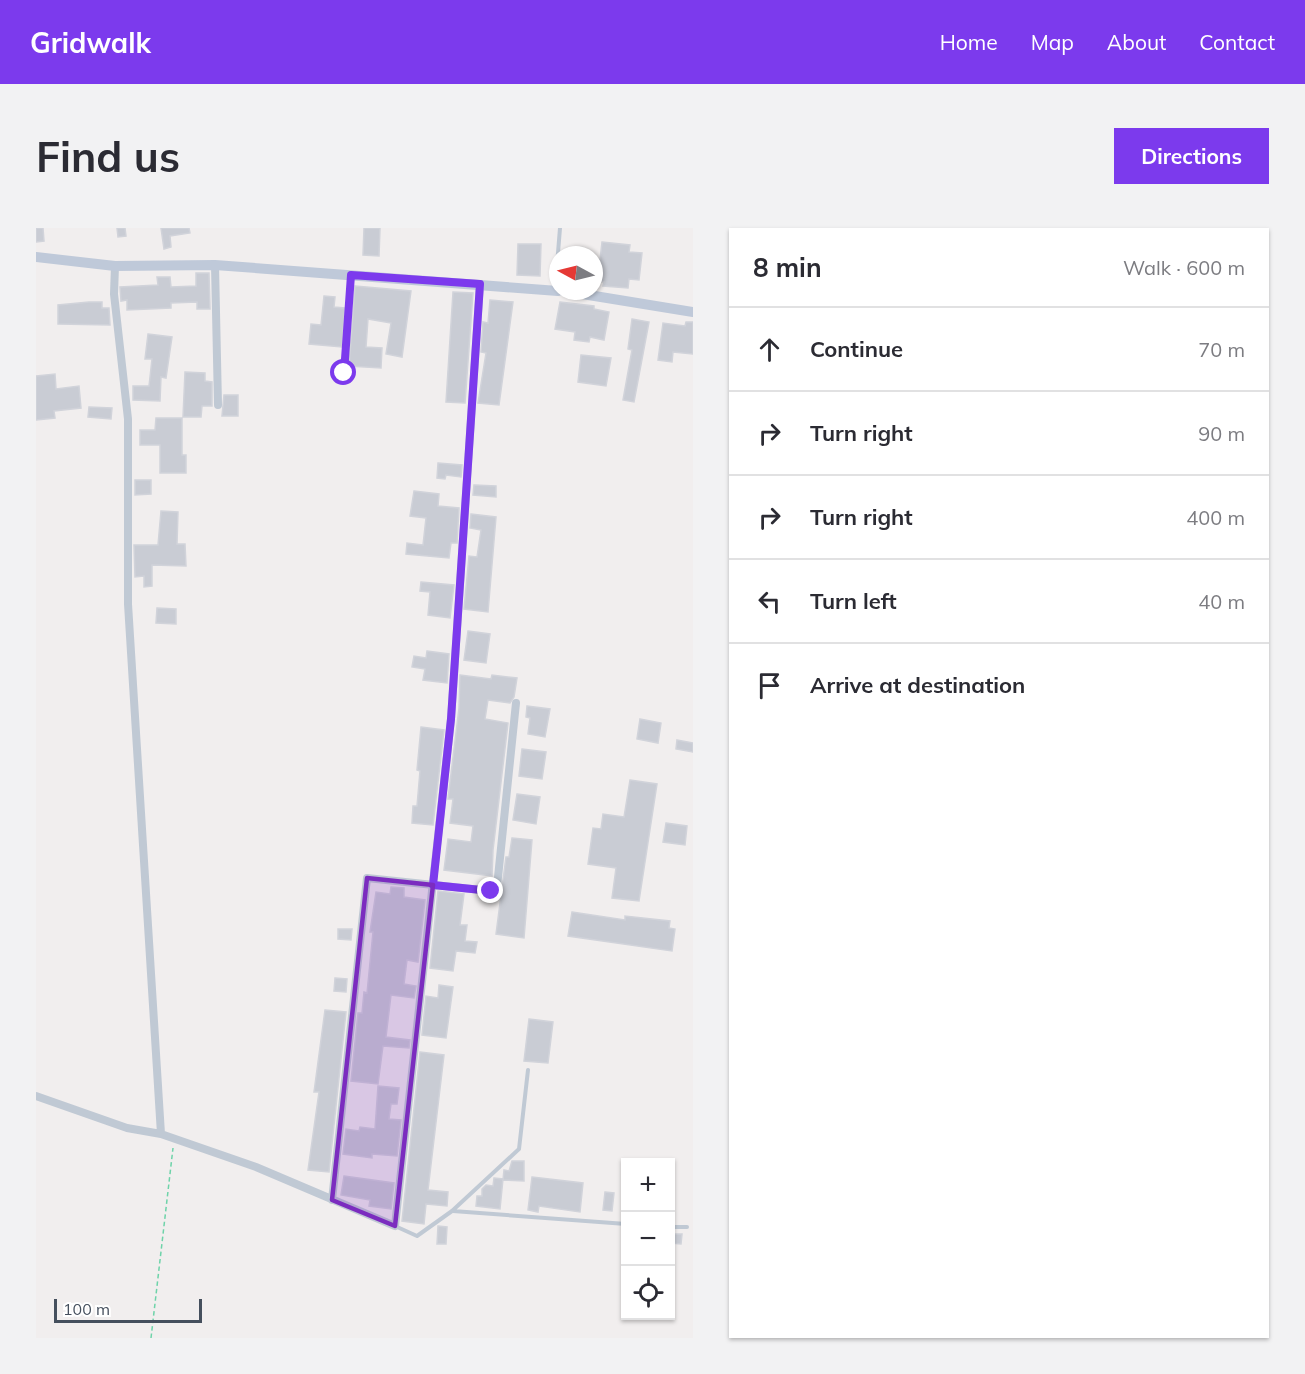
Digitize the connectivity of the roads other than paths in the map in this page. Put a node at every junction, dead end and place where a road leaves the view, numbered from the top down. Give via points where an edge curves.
1 (560, 228) edge
2 (560, 246) edge
3 (36, 257) edge
4 (215, 265) junction
5 (115, 266) junction
6 (351, 275) junction
7 (480, 284) junction
8 (549, 290) edge
9 (603, 298) edge
10 (693, 312) edge
11 (344, 373) dead end
12 (218, 405) dead end
13 (516, 703) dead end
14 (433, 885) junction
15 (528, 1070) dead end
16 (36, 1096) edge
17 (160, 1134) junction
18 (332, 1200) junction
19 (452, 1210) junction
20 (621, 1224) edge
21 (395, 1226) junction
22 (675, 1227) edge
23 (687, 1227) dead end

1 - 2 lane
3 - 5 street
4 - 5 street
4 - 6 street
4 - 12 street
5 - 17 street via 114,294 128,419 128,604
6 - 7 street
6 - 11 lane
7 - 8 street
7 - 14 street via 451,719
9 - 10 street
13 - 14 street via 497,887 491,891
14 - 18 street via 367,878
14 - 21 street
15 - 19 lane via 519,1149
16 - 17 street via 127,1128
17 - 18 street via 237,1160
18 - 21 street
19 - 20 lane
19 - 21 lane via 417,1236
22 - 23 lane

